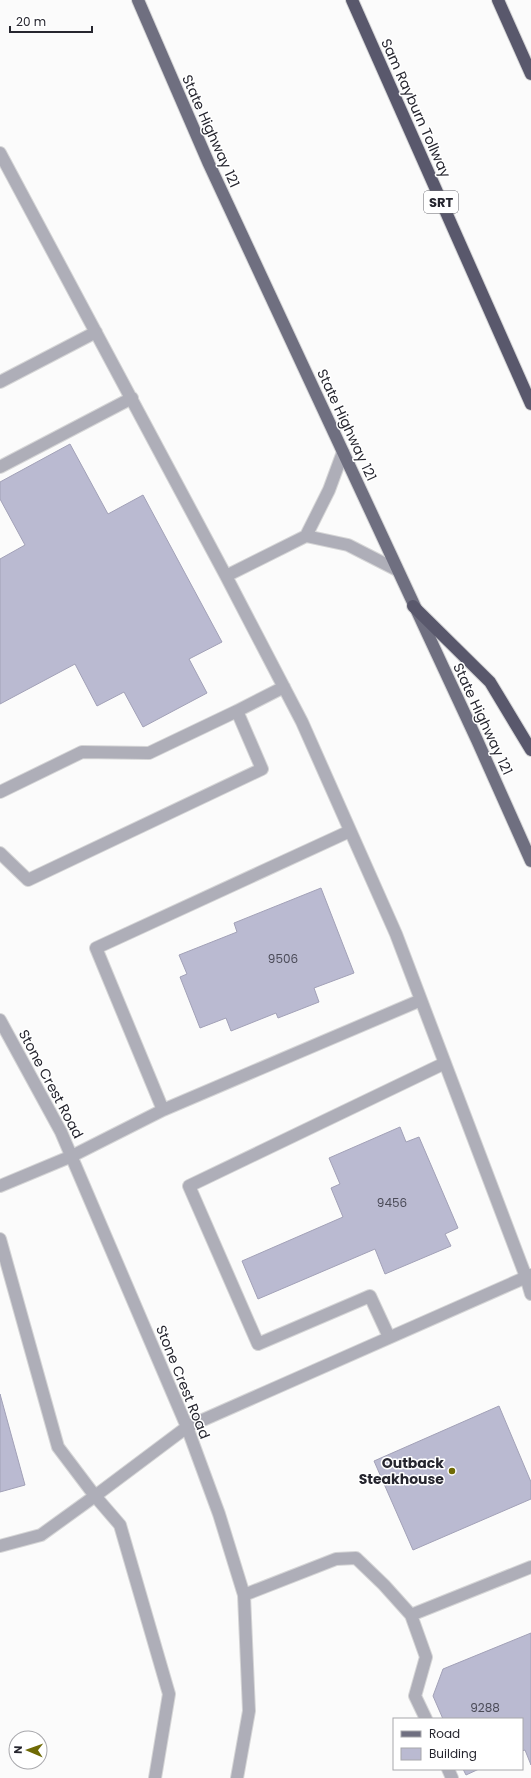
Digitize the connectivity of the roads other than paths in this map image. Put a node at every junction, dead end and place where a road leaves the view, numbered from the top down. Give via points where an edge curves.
1 (138, 0) edge
2 (352, 0) edge
3 (498, 0) edge
4 (531, 74) edge
5 (0, 153) edge
6 (96, 332) junction
7 (0, 382) edge
8 (132, 398) junction
9 (531, 404) edge
10 (343, 452) junction
11 (0, 467) edge
12 (306, 536) junction
13 (397, 570) junction
14 (226, 576) junction
15 (413, 606) junction
16 (284, 687) junction
17 (237, 711) junction
18 (531, 750) edge
19 (0, 792) edge
20 (350, 831) junction
21 (0, 853) edge
22 (531, 861) edge
23 (421, 1000) junction
24 (0, 1020) edge
25 (445, 1063) junction
26 (163, 1110) junction
27 (72, 1156) junction
28 (0, 1186) edge
29 (0, 1238) edge
30 (528, 1276) edge
31 (531, 1294) edge
32 (389, 1337) junction
33 (187, 1427) junction
34 (95, 1496) junction
35 (0, 1546) edge
36 (531, 1567) edge
37 (244, 1595) junction
38 (411, 1615) junction
39 (426, 1718) edge
40 (155, 1778) edge
41 (237, 1778) edge

1 - 10 main road, State Highway 121 via 209,164
2 - 9 highway, Sam Rayburn Tollway / SRT
3 - 4 highway
5 - 6 street
6 - 7 street
6 - 8 street
8 - 11 street
8 - 14 street
10 - 12 street via 330,490
10 - 13 main road, State Highway 121
12 - 13 street via 348,545
12 - 14 street
13 - 15 main road, State Highway 121
14 - 16 street
15 - 18 highway via 490,682
15 - 22 main road, State Highway 121
16 - 17 street
16 - 20 street
17 - 19 street via 149,753 82,752
17 - 21 street via 262,769 28,880
20 - 23 street via 396,934
20 - 26 street via 96,948
23 - 25 street
23 - 26 street
24 - 27 street, Stone Crest Road
25 - 30 street
25 - 32 street via 189,1186 258,1344 370,1296
26 - 27 street
27 - 28 street
27 - 33 street, Stone Crest Road
29 - 34 street via 58,1447
30 - 31 street
30 - 32 street
32 - 33 street
33 - 34 street
33 - 37 street, Stone Crest Road via 219,1514
34 - 35 street via 41,1535
34 - 40 street via 120,1525 169,1694
36 - 38 street
37 - 38 street via 336,1559 356,1558
37 - 41 street, Stone Crest Road via 249,1711
38 - 39 street via 426,1656 415,1696

